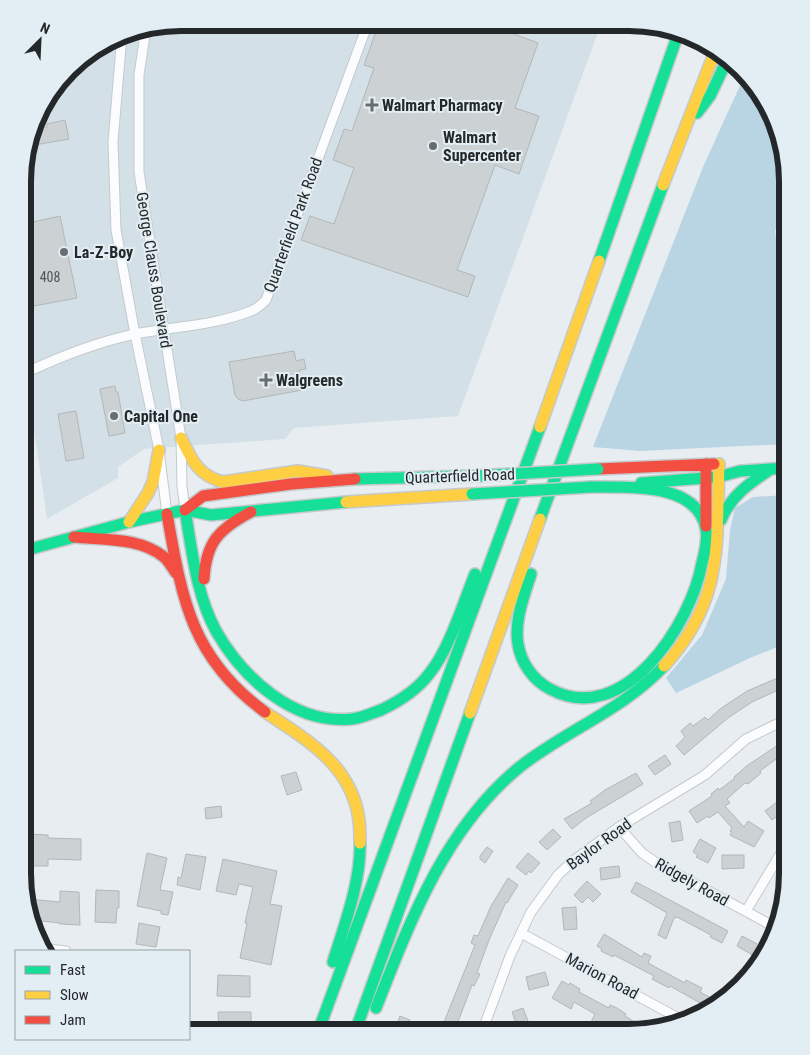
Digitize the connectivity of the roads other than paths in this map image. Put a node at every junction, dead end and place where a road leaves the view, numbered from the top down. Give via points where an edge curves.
1 (365, 31) edge
2 (145, 36) edge
3 (671, 37) edge
4 (676, 39) edge
5 (121, 44) edge
6 (713, 57) edge
7 (724, 65) edge
8 (684, 128) junction
9 (629, 173) junction
10 (163, 330) junction
11 (135, 334) junction
12 (31, 370) edge
13 (549, 404) junction
14 (578, 413) junction
15 (181, 438) junction
16 (159, 450) junction
17 (706, 464) junction
18 (719, 464) junction
19 (772, 469) junction
20 (779, 469) edge
21 (740, 471) junction
22 (706, 477) junction
23 (718, 477) junction
24 (349, 479) junction
25 (591, 487) junction
26 (185, 510) junction
27 (251, 512) junction
28 (167, 514) junction
29 (129, 522) junction
30 (712, 529) junction
31 (74, 537) junction
32 (31, 549) edge
33 (178, 575) junction
34 (204, 602) junction
35 (778, 723) edge
36 (619, 827) junction
37 (778, 858) edge
38 (746, 912) junction
39 (770, 924) edge
40 (521, 933) junction
41 (676, 1016) edge
42 (313, 1024) edge
43 (321, 1024) edge
44 (358, 1024) edge
45 (369, 1024) edge
46 (485, 1024) edge

1 - 10 street, Quarterfield Park Road via 266,300 253,310 234,316
2 - 10 street, George Clauss Boulevard via 139,75 139,172
3 - 9 main road
4 - 9 main road
5 - 11 street, George Clauss Boulevard via 113,142 116,230
6 - 8 main road
7 - 8 main road via 710,96
8 - 14 main road
9 - 13 main road
10 - 11 street, Quarterfield Park Road
10 - 15 street, George Clauss Boulevard
11 - 12 street, Quarterfield Park Road via 47,362
11 - 16 street, George Clauss Boulevard
13 - 34 main road via 435,668 406,697 389,707 352,719 336,719 307,713 285,703 232,656
13 - 43 main road
14 - 30 main road via 516,629 522,660 544,686 572,698 602,696 642,671 672,637 685,614 695,592
14 - 44 main road
15 - 24 main road via 202,474 222,482 298,472
15 - 26 street, George Clauss Boulevard
16 - 28 street, George Clauss Boulevard
16 - 29 main road via 153,482
17 - 18 main road, Quarterfield Road
17 - 22 main road
17 - 24 main road, Quarterfield Road, bridge
18 - 21 main road, Quarterfield Road
18 - 23 main road
19 - 20 main road, Quarterfield Road
19 - 21 main road, Quarterfield Road
19 - 30 main road via 735,495
21 - 23 main road, Quarterfield Road
22 - 23 main road, Quarterfield Road
22 - 25 main road, Quarterfield Road
22 - 30 main road
23 - 30 main road
24 - 26 main road, Quarterfield Road via 203,496
25 - 27 main road, Quarterfield Road, bridge via 348,502
25 - 30 main road via 672,493 689,502
26 - 27 main road, Quarterfield Road via 211,516
26 - 28 main road, Quarterfield Road
26 - 34 main road
27 - 34 main road via 226,527 209,546 204,567
28 - 29 main road, Quarterfield Road
28 - 33 main road
29 - 31 main road, Quarterfield Road
30 - 45 main road via 714,571 707,595 682,644 651,679 528,761 466,824 450,846 417,910
31 - 32 main road, Quarterfield Road
31 - 33 main road via 144,546 165,558
33 - 42 main road via 185,608 195,633 219,670 252,703 315,746 332,762 355,799 360,820 359,866
35 - 36 street, Baylor Road via 746,739 705,775
36 - 38 street, Ridgely Road via 642,853 655,862
36 - 40 street, Baylor Road via 558,875
37 - 38 street
38 - 39 street, Ridgely Road
40 - 41 street, Marion Road
40 - 46 street, Baylor Road

